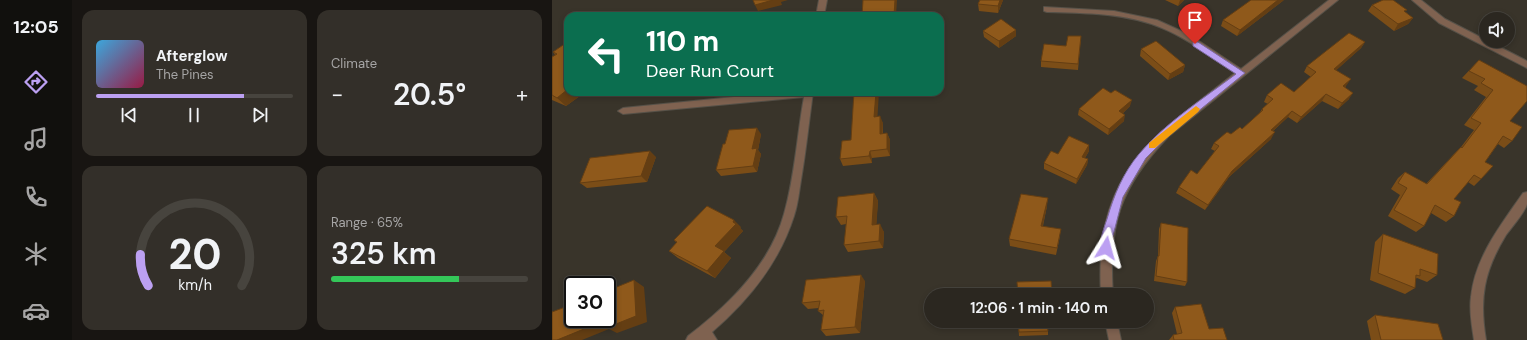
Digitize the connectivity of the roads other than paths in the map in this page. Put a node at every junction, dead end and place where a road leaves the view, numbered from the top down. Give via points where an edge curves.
1 (823, 0) edge
2 (1334, 0) edge
3 (1416, 0) edge
4 (1047, 9) dead end
5 (821, 12) edge
6 (1527, 65) edge
7 (1241, 73) junction
8 (778, 96) edge
9 (809, 96) edge
10 (623, 111) dead end
11 (1527, 196) edge
12 (1106, 288) edge
13 (1112, 328) edge
14 (707, 336) edge
15 (692, 340) edge
16 (1115, 340) edge
17 (1480, 340) edge

1 - 5 street
2 - 7 street
3 - 6 street via 1442,21
4 - 7 street via 1109,12 1155,22 1173,30
7 - 12 street via 1166,133 1142,156 1131,172 1118,196 1108,232
8 - 10 street
9 - 14 street via 793,199 780,238 748,288
11 - 17 street via 1492,246 1481,271 1476,301
13 - 16 street
14 - 15 street

